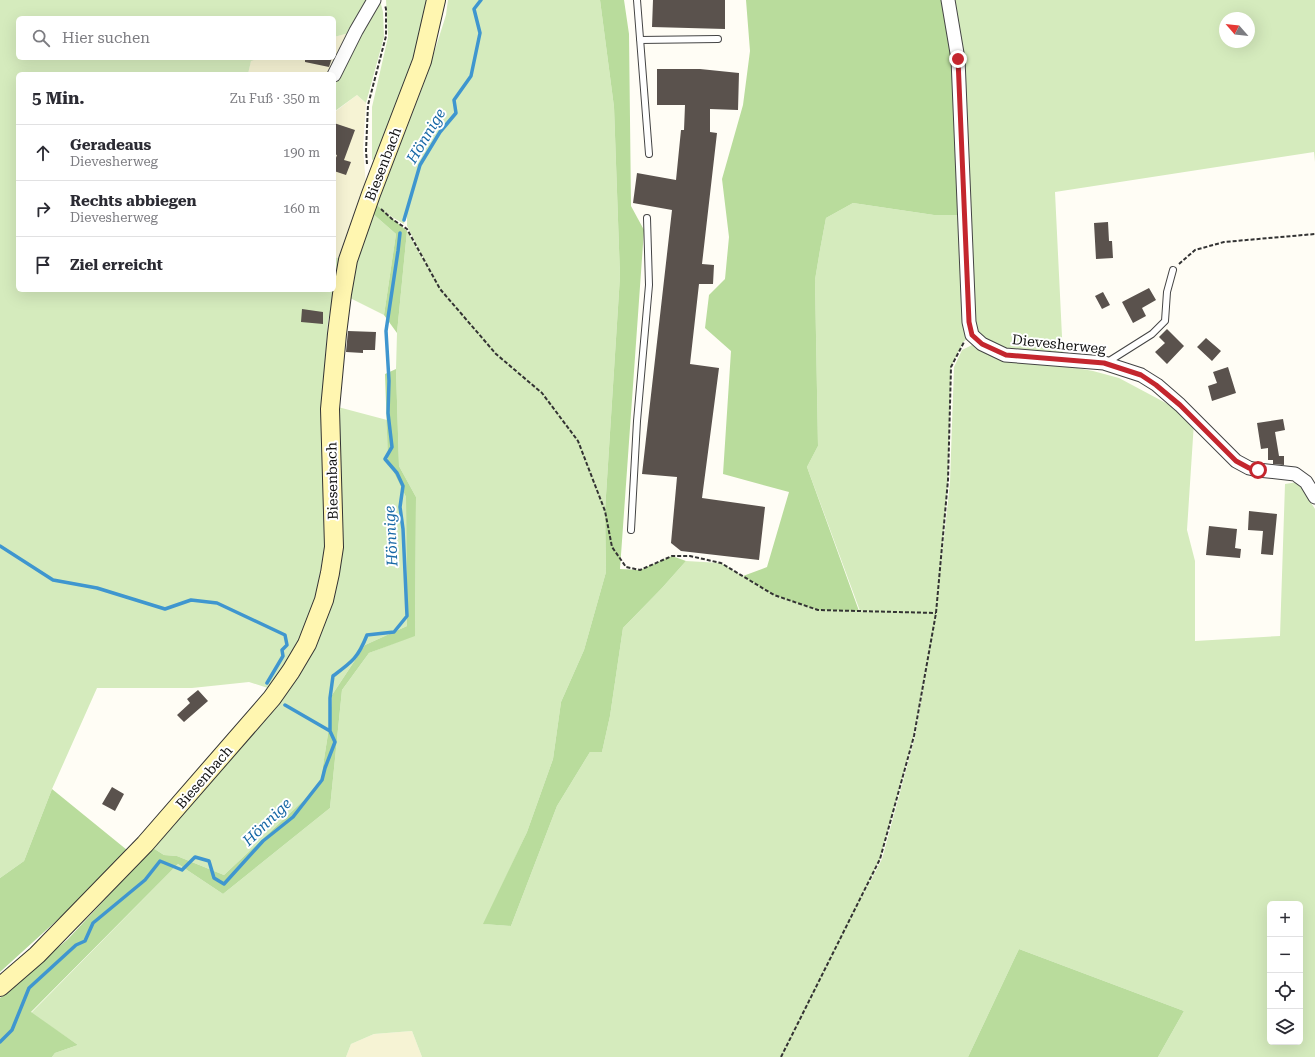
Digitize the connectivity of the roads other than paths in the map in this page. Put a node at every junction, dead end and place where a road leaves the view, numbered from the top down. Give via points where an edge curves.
1 (374, 0) edge
2 (436, 0) edge
3 (637, 0) edge
4 (948, 0) edge
5 (718, 39) dead end
6 (640, 40) junction
7 (336, 72) edge
8 (649, 154) dead end
9 (647, 218) dead end
10 (1173, 270) road end
11 (1104, 363) junction
12 (1315, 497) edge
13 (631, 530) dead end
14 (0, 987) edge

1 - 7 street
2 - 14 main road, Biesenbach via 422,61 348,260 337,334 330,409 334,547 324,600 307,644 272,698 161,826 96,896 37,955
3 - 6 lane
4 - 11 street, Dievesherweg via 958,59 969,322 972,335 982,344 1006,355
5 - 6 lane
6 - 8 lane
9 - 13 lane via 649,285 637,421
10 - 11 lane via 1167,292 1165,321 1152,334
11 - 12 street, Dievesherweg via 1141,375 1156,385 1180,405 1236,461 1258,470 1295,474 1306,482

